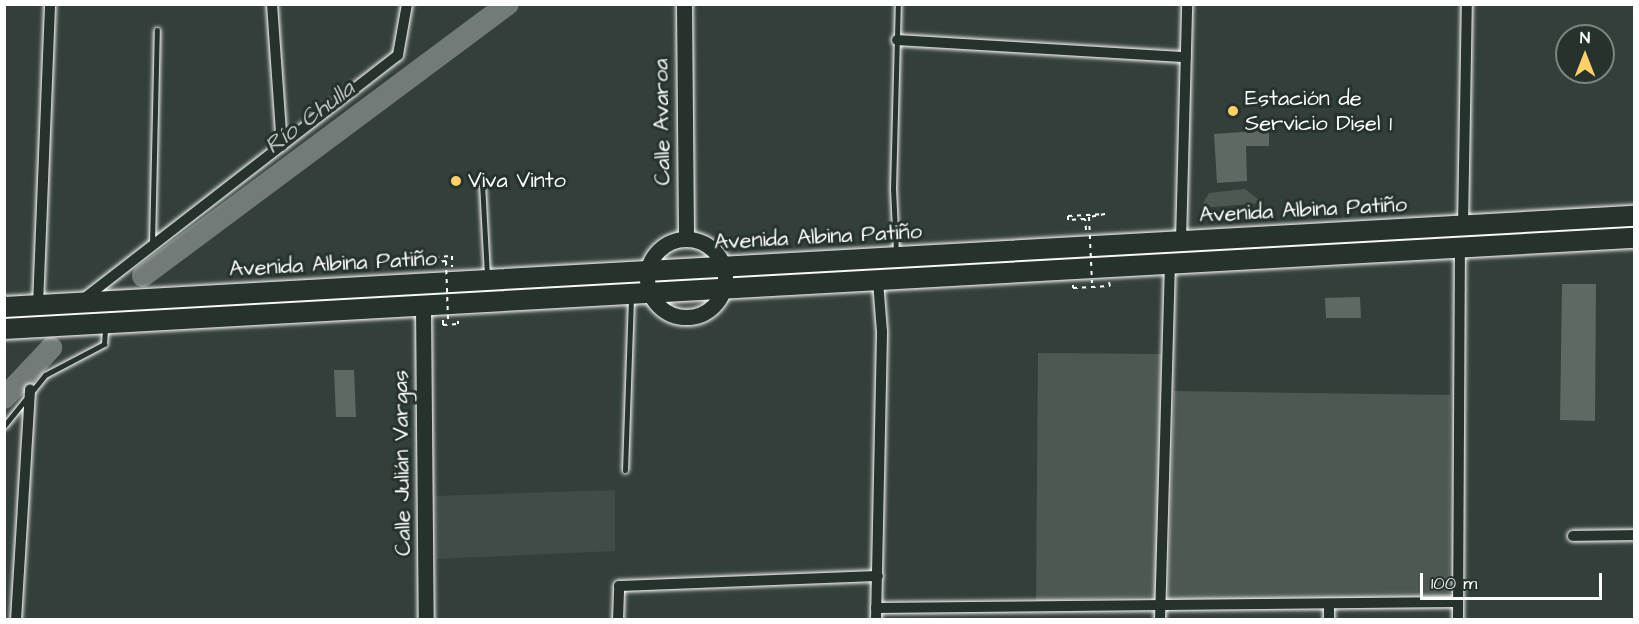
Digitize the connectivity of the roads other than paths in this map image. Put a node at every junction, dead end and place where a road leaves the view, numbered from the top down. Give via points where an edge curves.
1 (50, 4) edge
2 (272, 4) edge
3 (407, 4) edge
4 (684, 4) edge
5 (898, 4) edge
6 (1187, 4) edge
7 (1467, 4) edge
8 (157, 30) dead end
9 (897, 40) junction
10 (1185, 57) junction
11 (282, 146) junction
12 (482, 183) dead end
13 (1635, 216) edge
14 (1463, 225) junction
15 (1635, 238) edge
16 (686, 239) junction
17 (1181, 241) junction
18 (152, 246) junction
19 (1460, 248) junction
20 (896, 257) junction
21 (1170, 264) junction
22 (722, 267) junction
23 (648, 271) junction
24 (487, 280) junction
25 (878, 281) junction
26 (722, 290) junction
27 (641, 294) junction
28 (79, 302) junction
29 (38, 305) junction
30 (423, 306) junction
31 (4, 307) edge
32 (105, 323) junction
33 (4, 329) edge
34 (30, 389) junction
35 (4, 426) edge
36 (625, 471) dead end
37 (1635, 535) edge
38 (1573, 536) dead end
39 (878, 576) junction
40 (1458, 602) junction
41 (1329, 605) junction
42 (1161, 606) junction
43 (876, 614) edge
44 (16, 620) edge
45 (426, 620) edge
46 (618, 620) edge
47 (1160, 620) edge
48 (1329, 620) edge
49 (1458, 620) edge

1 - 29 street
2 - 11 street
3 - 11 street via 398,55
4 - 16 main road, Calle Avaroa
5 - 9 lane
6 - 10 street
7 - 14 street
8 - 18 lane
9 - 10 street
9 - 20 lane
10 - 17 street
11 - 18 street
12 - 24 lane
13 - 14 highway, Avenida Albina Patiño
14 - 17 highway, Avenida Albina Patiño
15 - 19 highway, Avenida Albina Patiño
16 - 22 main road via 709,247
16 - 23 main road via 657,251
17 - 20 highway, Avenida Albina Patiño
18 - 28 street
19 - 21 highway, Avenida Albina Patiño
19 - 40 street
20 - 22 highway, Avenida Albina Patiño
21 - 25 highway, Avenida Albina Patiño
21 - 42 street
22 - 23 highway, Avenida Albina Patiño
22 - 26 main road
23 - 24 highway, Avenida Albina Patiño
23 - 27 main road
24 - 28 highway, Avenida Albina Patiño
25 - 26 highway, Avenida Albina Patiño
25 - 39 street via 882,332
26 - 27 highway, Avenida Albina Patiño
27 - 30 highway, Avenida Albina Patiño
27 - 36 lane
28 - 29 highway, Avenida Albina Patiño
29 - 31 highway, Avenida Albina Patiño
30 - 32 highway, Avenida Albina Patiño
30 - 45 main road, Calle Julián Vargas
32 - 33 highway, Avenida Albina Patiño
32 - 34 lane via 104,344 45,375
34 - 35 lane
34 - 44 street
37 - 38 street
39 - 43 street
39 - 46 street via 618,586
40 - 41 street
40 - 49 street
41 - 42 street
41 - 48 street
42 - 43 street
42 - 47 street

